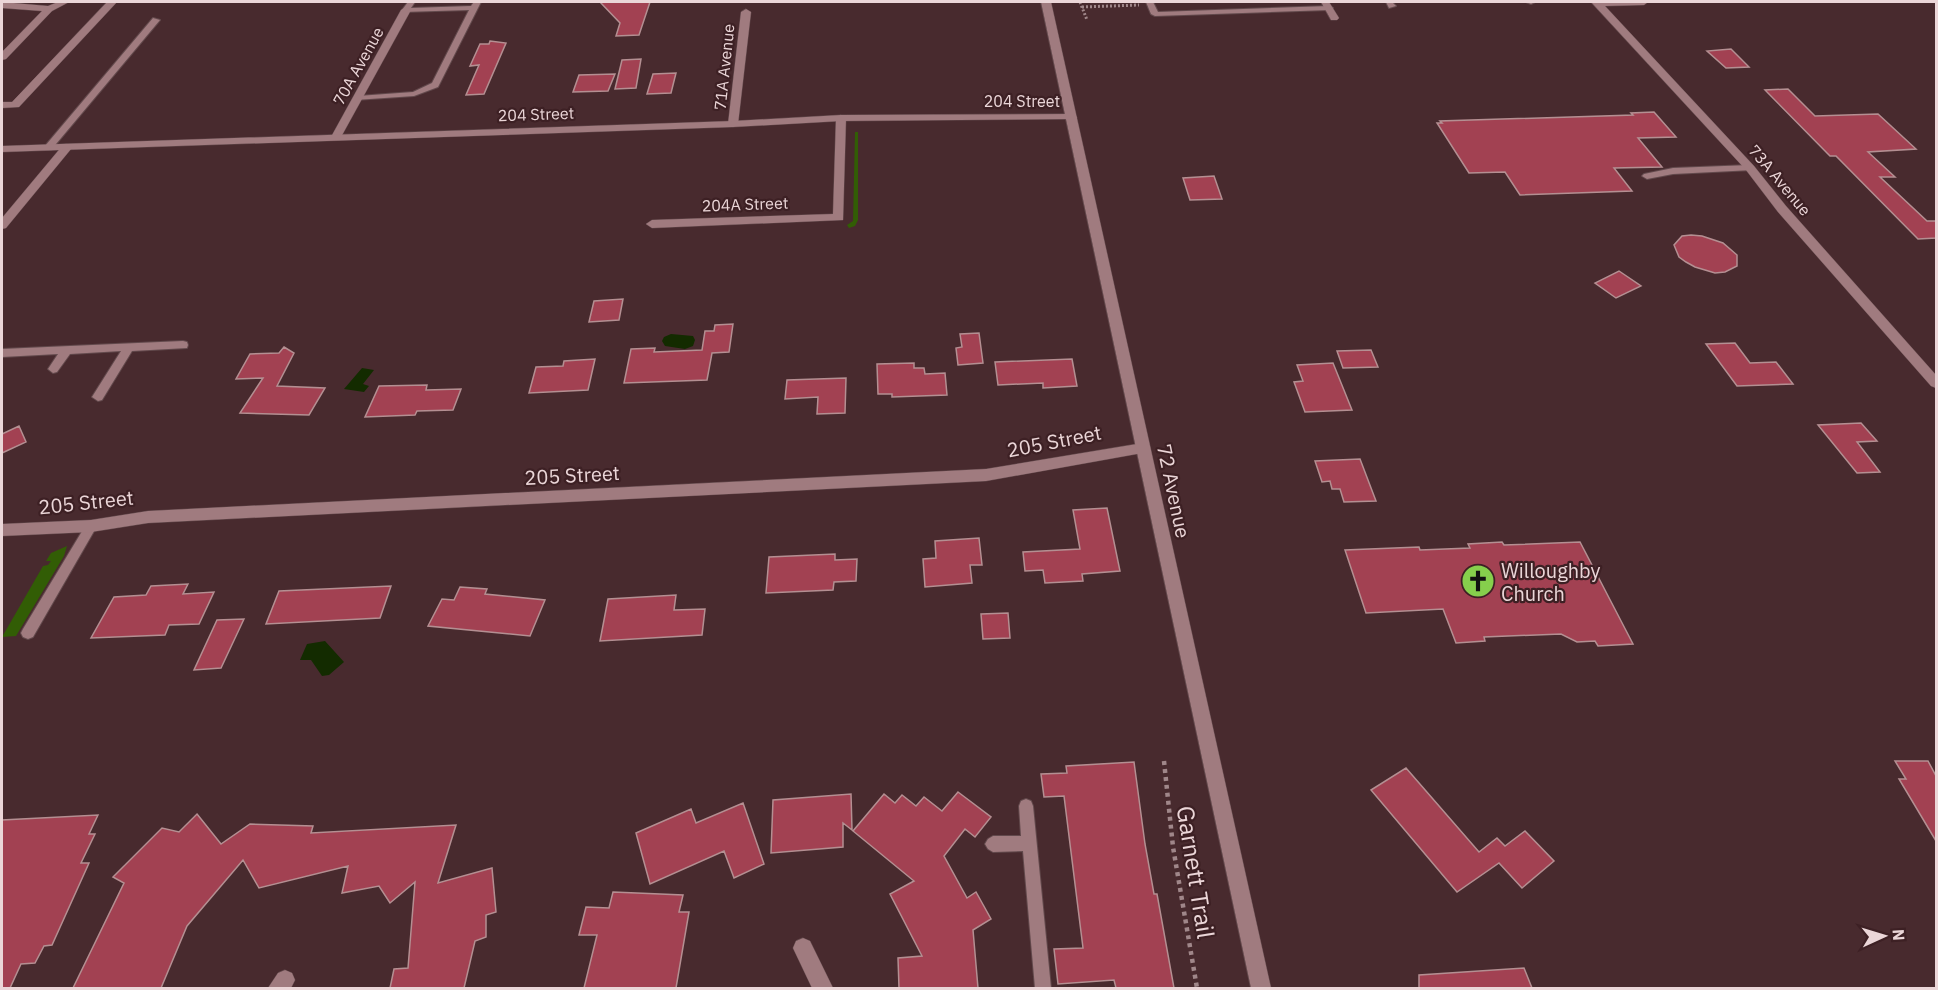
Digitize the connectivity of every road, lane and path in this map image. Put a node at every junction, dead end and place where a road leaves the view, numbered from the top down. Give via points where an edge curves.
1 (64, 2) edge
2 (112, 2) edge
3 (1046, 2) edge
4 (1080, 2) edge
5 (1176, 2) edge
6 (1198, 2) edge
7 (1224, 2) edge
8 (1596, 2) edge
9 (1644, 2) edge
10 (2, 5) edge
11 (475, 5) edge
12 (1327, 5) edge
13 (409, 6) edge
14 (1148, 6) edge
15 (1082, 7) junction
16 (49, 9) junction
17 (1228, 11) junction
18 (746, 12) dead end
19 (1202, 12) junction
20 (1181, 13) junction
21 (1335, 18) dead end
22 (156, 20) dead end
23 (1087, 20) dead end
24 (2, 57) edge
25 (358, 98) junction
26 (2, 105) edge
27 (1072, 117) junction
28 (841, 118) junction
29 (733, 124) junction
30 (336, 137) junction
31 (67, 147) junction
32 (48, 148) junction
33 (2, 149) edge
34 (1750, 168) junction
35 (1647, 176) dead end
36 (652, 224) dead end
37 (2, 225) edge
38 (183, 345) dead end
39 (129, 347) junction
40 (67, 350) junction
41 (2, 353) edge
42 (54, 369) dead end
43 (1936, 382) edge
44 (98, 397) dead end
45 (1143, 448) junction
46 (91, 526) junction
47 (2, 530) edge
48 (28, 633) dead end
49 (1164, 761) dead end
50 (1026, 806) dead end
51 (1029, 843) junction
52 (993, 844) dead end
53 (803, 948) dead end
54 (824, 988) edge
55 (1043, 988) edge
56 (1197, 988) edge
57 (1261, 988) edge

1 - 16 street
2 - 26 street via 15,105
3 - 27 street, 72 Avenue
4 - 15 path
5 - 20 lane
6 - 19 lane
7 - 17 lane
8 - 9 street
8 - 34 street, 73A Avenue
10 - 16 street
11 - 13 lane
11 - 25 lane via 435,85 414,94
12 - 17 lane
12 - 21 street
13 - 25 street, 70A Avenue
14 - 15 path
14 - 20 lane via 1155,14
15 - 23 path
16 - 24 street
17 - 19 lane
18 - 29 street, 71A Avenue
19 - 20 lane
22 - 32 lane
25 - 30 street, 70A Avenue
27 - 28 street, 204 Street
27 - 45 street, 72 Avenue
28 - 29 street, 204 Street
28 - 36 street, 204A Street via 839,217
29 - 30 street, 204 Street
30 - 31 street, 204 Street
31 - 32 street, 204 Street
31 - 37 street
32 - 33 street, 204 Street
34 - 35 lane
34 - 43 street, 73A Avenue
38 - 39 lane
39 - 40 lane
39 - 44 lane
40 - 41 lane
40 - 42 lane
45 - 46 street, 205 Street via 986,475 148,517
45 - 57 street, 72 Avenue
46 - 47 street, 205 Street
46 - 48 lane
49 - 56 path, Garnett Trail via 1167,821
50 - 51 lane
51 - 52 lane
51 - 55 lane
53 - 54 street

